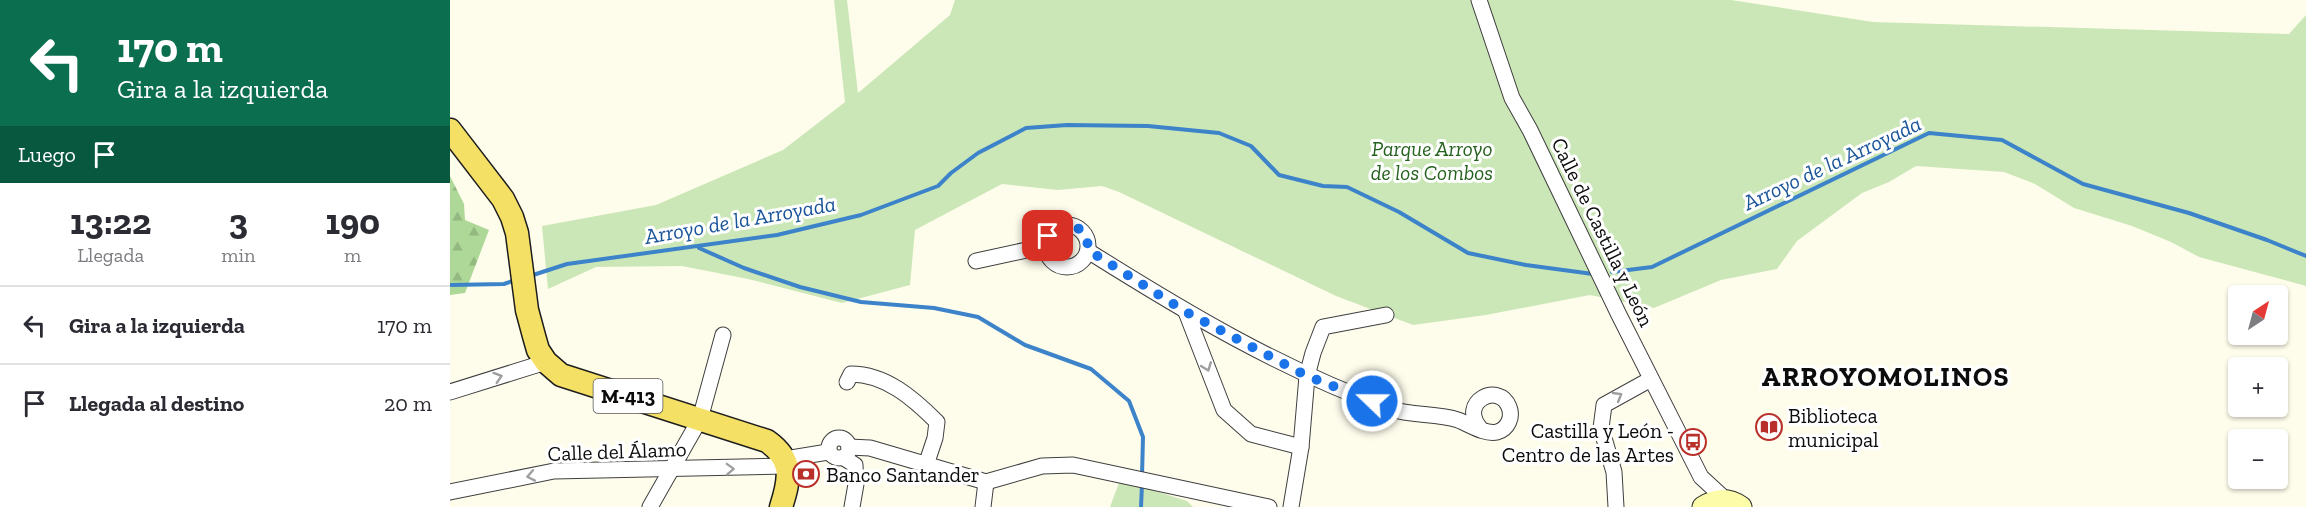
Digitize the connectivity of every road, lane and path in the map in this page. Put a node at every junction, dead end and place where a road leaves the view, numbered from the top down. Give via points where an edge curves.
1 (1479, 0) edge
2 (450, 130) edge
3 (1045, 246) junction
4 (1088, 250) junction
5 (976, 261) dead end
6 (1186, 312) junction
7 (1386, 315) dead end
8 (723, 335) dead end
9 (546, 362) junction
10 (1307, 376) junction
11 (1651, 379) junction
12 (847, 382) dead end
13 (450, 392) edge
14 (1479, 400) junction
15 (1441, 417) junction
16 (700, 419) junction
17 (1480, 428) junction
18 (1301, 447) junction
19 (846, 452) junction
20 (786, 463) junction
21 (926, 465) junction
22 (673, 469) junction
23 (1701, 477) junction
24 (986, 482) junction
25 (450, 492) edge
26 (1208, 501) edge
27 (1733, 504) edge
28 (650, 507) edge
29 (782, 507) edge
30 (852, 507) edge
31 (983, 507) edge
32 (1269, 507) edge
33 (1292, 507) edge
34 (1616, 507) edge
35 (1701, 507) edge

1 - 11 street, Calle de Castilla y León via 1512,98
2 - 9 main road via 512,217 527,310 538,350
3 - 4 street via 1059,266 1075,265
3 - 4 street via 1048,236 1059,225 1077,227 1087,237
3 - 5 street
4 - 6 street
6 - 10 street
6 -> 18 street via 1224,410 1251,434
7 - 10 street via 1323,327
8 - 16 street
13 -> 9 street
9 - 16 main road, M-413 via 561,375
10 - 15 street via 1394,410
10 - 18 street
11 - 23 street, Calle de Castilla y León
34 -> 11 street via 1614,472 1601,428 1604,405
12 - 21 street via 851,374 859,374 897,388 937,422
14 - 15 street
14 - 17 street via 1473,417
14 - 17 street via 1498,396 1508,403 1511,415 1506,426 1496,432
15 - 17 street
16 - 20 main road, M-413 via 767,441
16 - 22 street
18 - 33 street
19 - 20 street, Calle del Álamo via 842,438 834,438 828,452
19 - 21 street via 870,448
19 - 30 street via 855,465
22 -> 20 street, Calle del Álamo
20 - 29 main road via 787,486
21 - 24 street
22 -> 25 street, Calle del Álamo via 554,471
22 - 28 street
23 - 27 street, Calle de Castilla y León
23 - 35 street, Calle de Castilla y León
24 - 26 street via 1042,466 1073,465 1126,476
24 - 31 street
26 - 32 street
27 - 35 street via 1713,501

